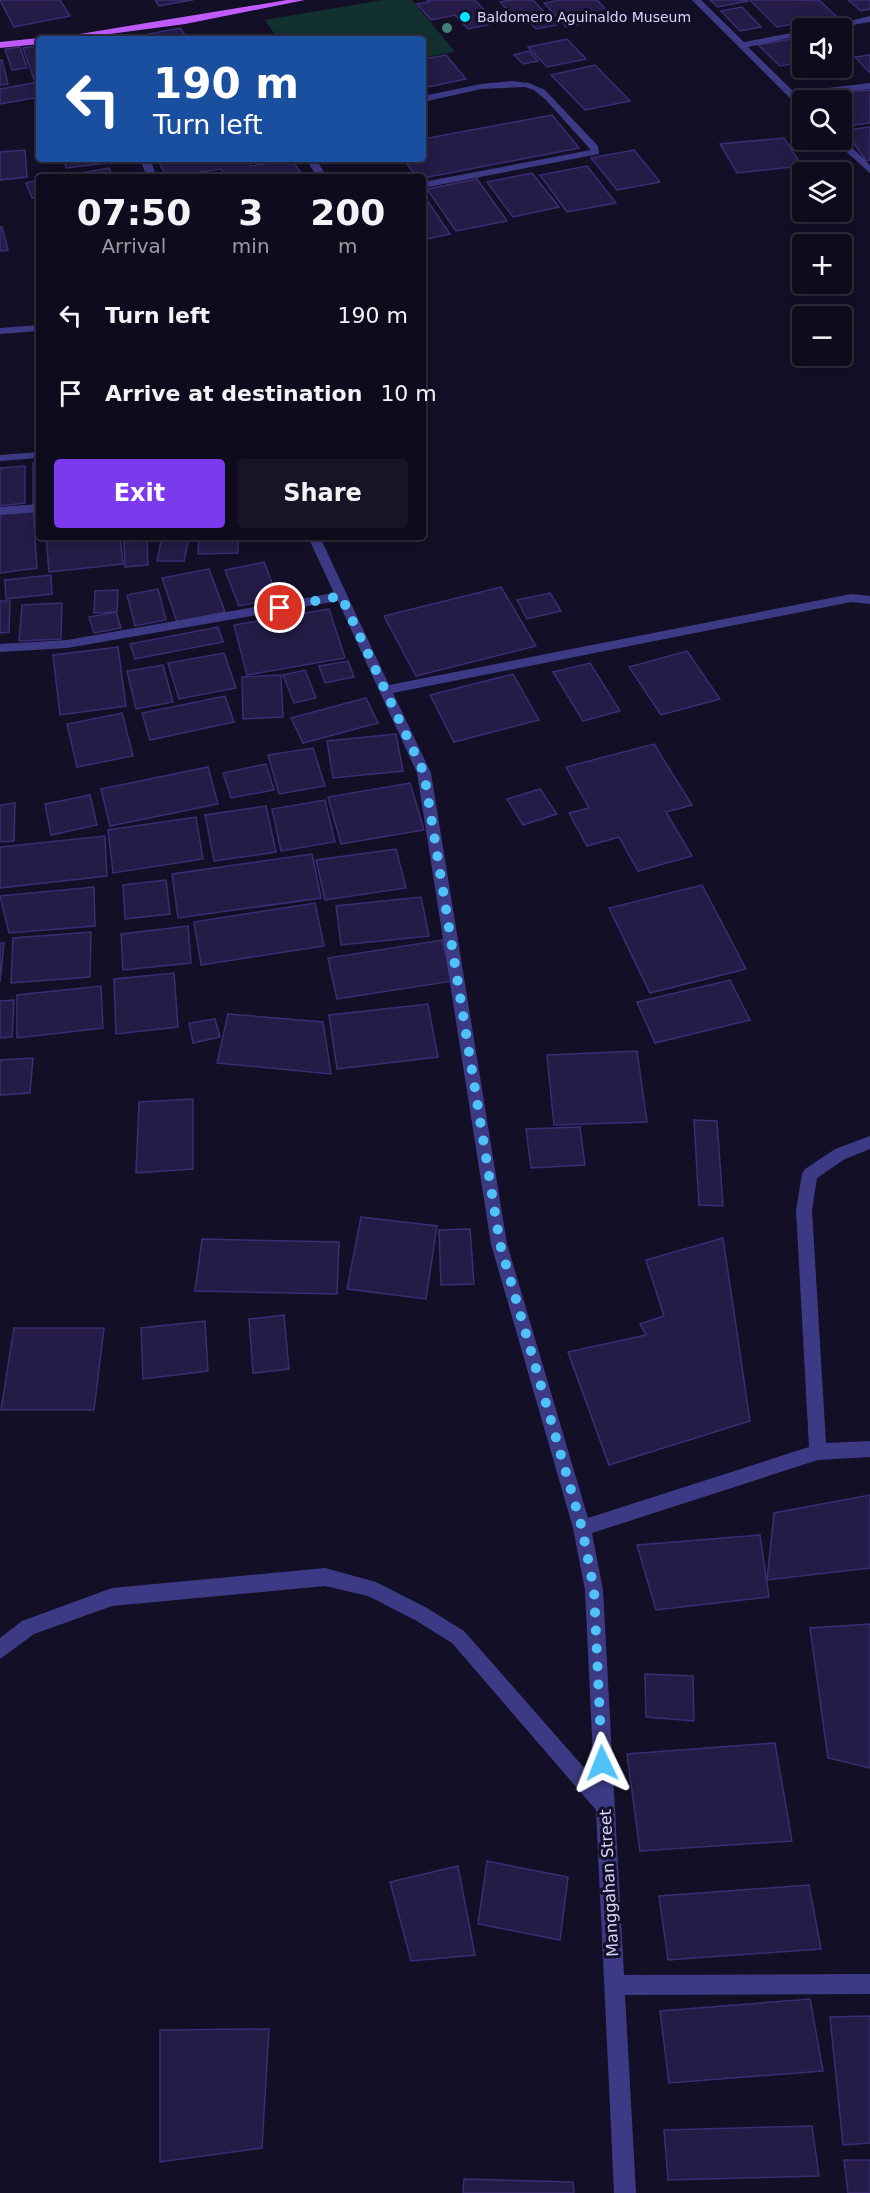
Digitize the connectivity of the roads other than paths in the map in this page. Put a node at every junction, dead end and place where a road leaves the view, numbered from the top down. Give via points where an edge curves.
1 (301, 0) edge
2 (696, 0) edge
3 (870, 20) edge
4 (852, 23) edge
5 (792, 35) edge
6 (99, 36) edge
7 (36, 40) edge
8 (0, 45) edge
9 (744, 45) junction
10 (870, 86) edge
11 (835, 90) edge
12 (792, 95) edge
13 (426, 98) edge
14 (849, 150) edge
15 (870, 170) edge
16 (426, 184) edge
17 (36, 328) edge
18 (0, 331) edge
19 (36, 455) edge
20 (0, 458) edge
21 (36, 508) edge
22 (0, 511) edge
23 (315, 540) edge
24 (341, 596) junction
25 (870, 600) edge
26 (0, 648) edge
27 (385, 690) junction
28 (870, 1142) edge
29 (870, 1449) edge
30 (818, 1452) junction
31 (582, 1528) junction
32 (0, 1650) edge
33 (604, 1806) junction
34 (870, 1984) edge
35 (614, 1985) junction
36 (625, 2193) edge

1 - 6 main road
2 - 9 street
3 - 4 street
5 - 9 street
7 - 8 main road
9 - 12 street
10 - 11 street
13 - 16 street via 525,84 538,88 596,148 596,152
14 - 15 street
17 - 18 street
19 - 20 street
21 - 22 street
23 - 24 street, Manggahan Street
24 - 26 street via 67,644
24 - 27 street, Manggahan Street
25 - 27 street via 851,598
27 - 31 street, Manggahan Street via 424,773 500,1244
28 - 30 street via 840,1154 810,1174 804,1210
29 - 30 street
30 - 31 street
31 - 33 street, Manggahan Street via 594,1590
32 - 33 street via 28,1628 112,1597 325,1577 370,1588 458,1637
33 - 35 street, Manggahan Street
34 - 35 street
35 - 36 street, Manggahan Street

